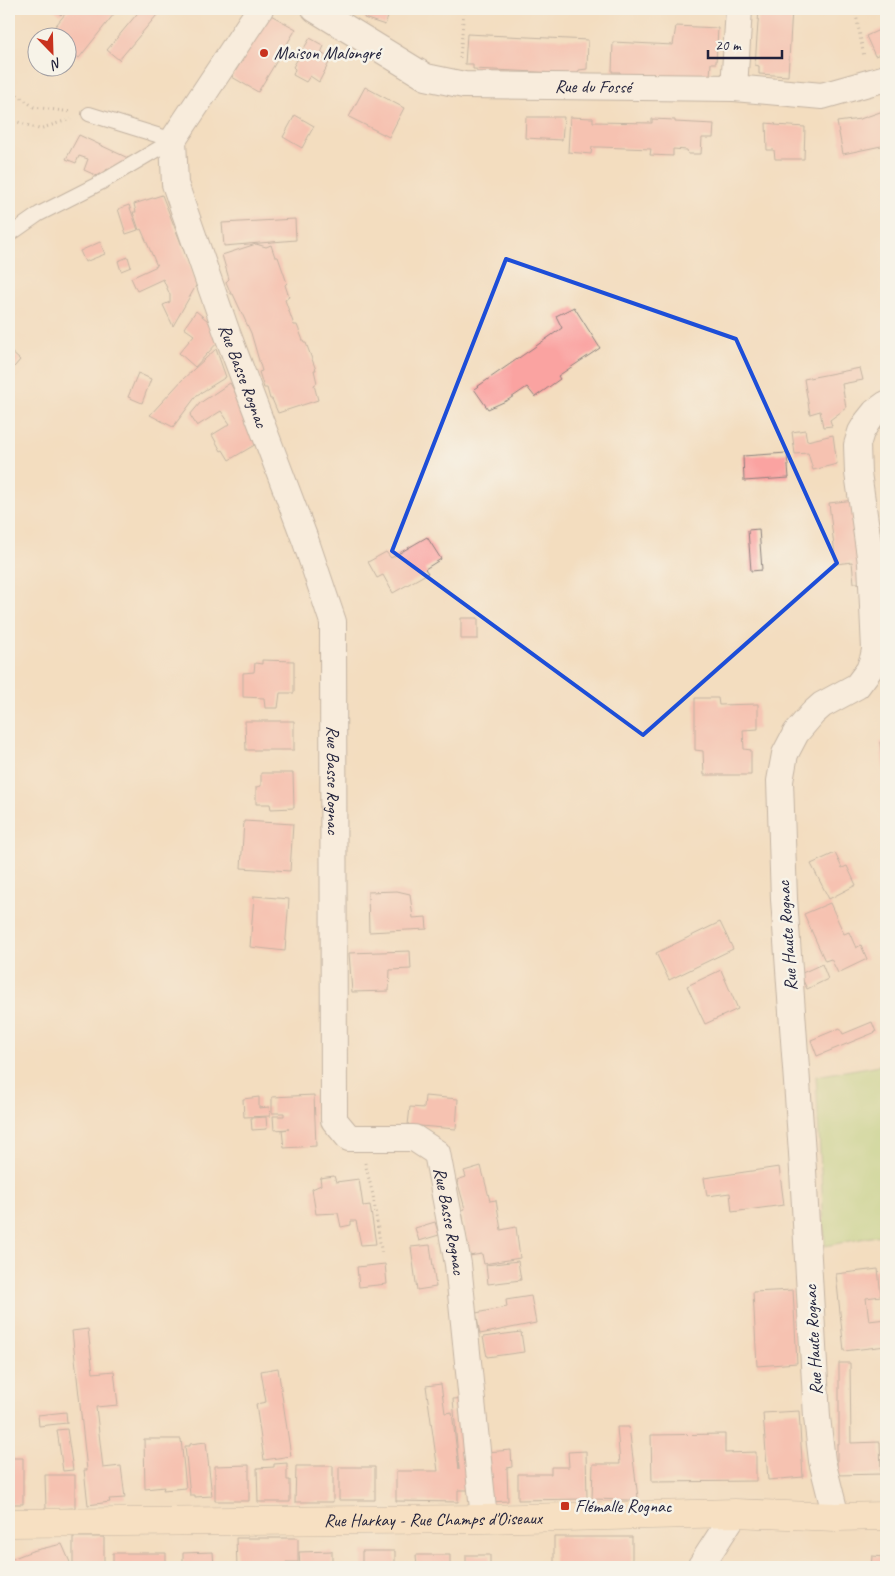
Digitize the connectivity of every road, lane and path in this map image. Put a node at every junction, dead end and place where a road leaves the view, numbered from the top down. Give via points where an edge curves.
1 (260, 9) edge
2 (315, 9) edge
3 (464, 9) edge
4 (739, 9) edge
5 (855, 9) edge
6 (878, 81) edge
7 (458, 84) junction
8 (734, 88) junction
9 (9, 90) edge
10 (89, 114) junction
11 (9, 119) edge
12 (173, 140) junction
13 (9, 235) edge
14 (886, 404) edge
15 (360, 1138) junction
16 (382, 1256) dead end
17 (735, 1513) junction
18 (886, 1516) edge
19 (836, 1517) junction
20 (484, 1520) junction
21 (9, 1523) edge
22 (700, 1567) edge

1 - 12 street
2 - 7 street, Rue du Fossé via 426,77
3 - 7 path
4 - 8 street
5 - 6 path
6 - 8 street, Rue du Fossé via 822,96
7 - 8 street, Rue du Fossé
9 - 10 path via 34,107
10 - 11 path via 39,129
10 - 12 lane
12 - 13 lane via 39,214
12 - 15 street, Rue Basse Rognac via 174,184 333,622 334,1120 349,1138
14 - 19 street, Rue Haute Rognac via 874,412 857,445 871,564 873,659 857,686 822,705 805,722 785,754 780,782 784,900 817,1417 822,1461
15 - 16 path
15 - 20 street, Rue Basse Rognac via 414,1138 437,1153 458,1264
17 - 19 street, Rue Harkay - Rue Champs d'Oiseaux
17 - 20 street, Rue Harkay - Rue Champs d'Oiseaux
17 - 22 street
18 - 19 street, Rue Harkay - Rue Champs d'Oiseaux
20 - 21 street, Rue Harkay - Rue Champs d'Oiseaux

